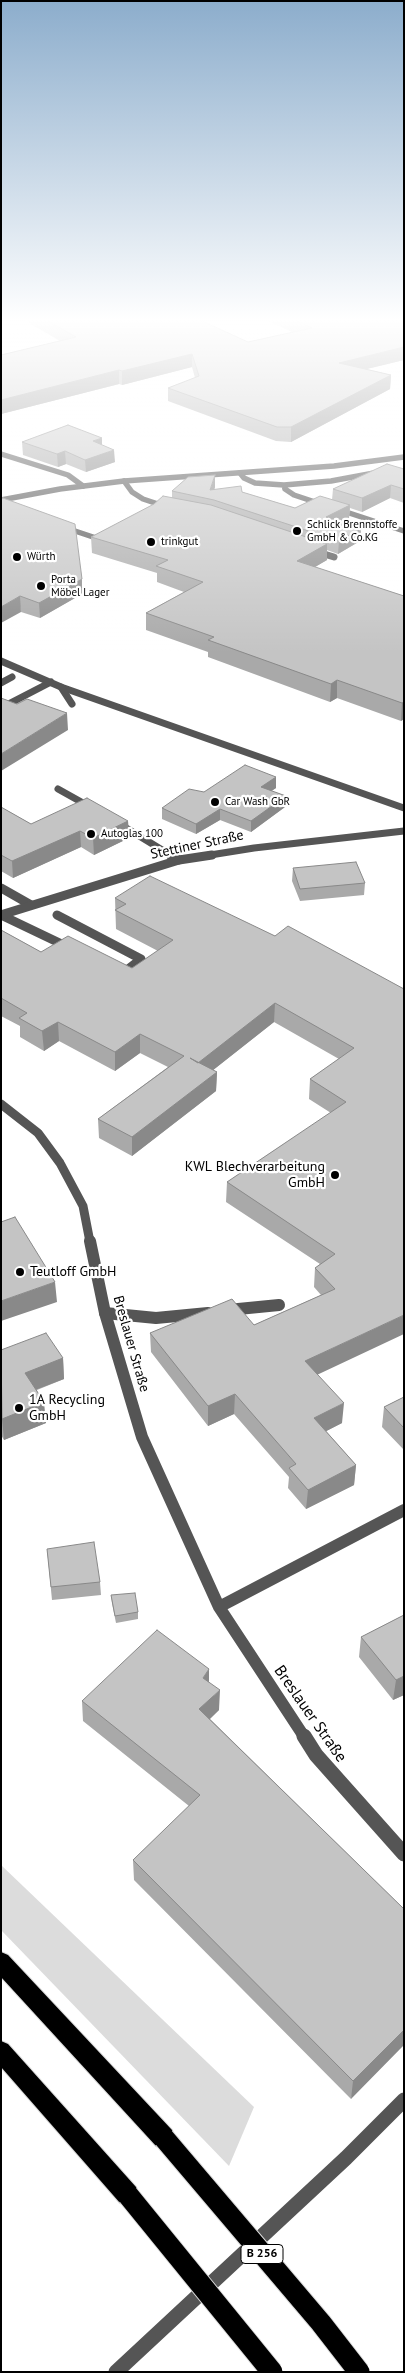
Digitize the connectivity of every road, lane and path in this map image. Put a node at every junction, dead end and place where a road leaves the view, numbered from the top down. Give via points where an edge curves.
1 (1, 454) edge
2 (404, 457) edge
3 (385, 471) edge
4 (240, 473) junction
5 (124, 481) junction
6 (284, 485) junction
7 (82, 486) junction
8 (1, 500) edge
9 (175, 509) edge
10 (58, 526) edge
11 (404, 532) edge
12 (96, 538) edge
13 (306, 548) edge
14 (334, 557) dead end
15 (1, 661) edge
16 (12, 677) dead end
17 (51, 682) junction
18 (1, 683) edge
19 (61, 687) junction
20 (72, 704) dead end
21 (1, 708) edge
22 (58, 789) dead end
23 (404, 808) edge
24 (100, 812) edge
25 (108, 817) edge
26 (404, 830) edge
27 (179, 860) junction
28 (1, 888) edge
29 (31, 905) junction
30 (1, 915) edge
31 (56, 915) dead end
32 (80, 952) edge
33 (114, 968) edge
34 (1, 1104) edge
35 (278, 1305) dead end
36 (105, 1313) junction
37 (404, 1510) edge
38 (219, 1607) junction
39 (404, 1854) edge
40 (1, 1962) edge
41 (1, 2051) edge
42 (404, 2100) edge
43 (116, 2372) edge
44 (272, 2372) edge
45 (359, 2372) edge

1 - 7 street via 68,475
2 - 4 street
3 - 6 street
4 - 5 street
4 - 6 street via 256,483
5 - 7 street
5 - 9 street via 143,499
6 - 11 street via 294,495
7 - 8 street
10 - 12 street
13 - 14 street
15 - 17 street
16 - 18 street
17 - 19 street
17 - 21 street
19 - 20 street
19 - 23 street
22 - 24 street
25 - 27 street
26 - 27 street, Stettiner Straße
27 - 29 street, Stettiner Straße
28 - 29 street
29 - 30 street, Stettiner Straße
30 - 32 street
31 - 33 street via 141,959 123,972
34 - 36 street, Breslauer Straße via 38,1133 60,1163 83,1206
35 - 36 street via 156,1318
36 - 38 street, Breslauer Straße via 142,1437
37 - 38 street
38 - 39 street, Breslauer Straße via 316,1756
40 - 45 highway, B 256, bridge via 164,2138
41 - 44 highway, bridge via 128,2195
42 - 43 street

